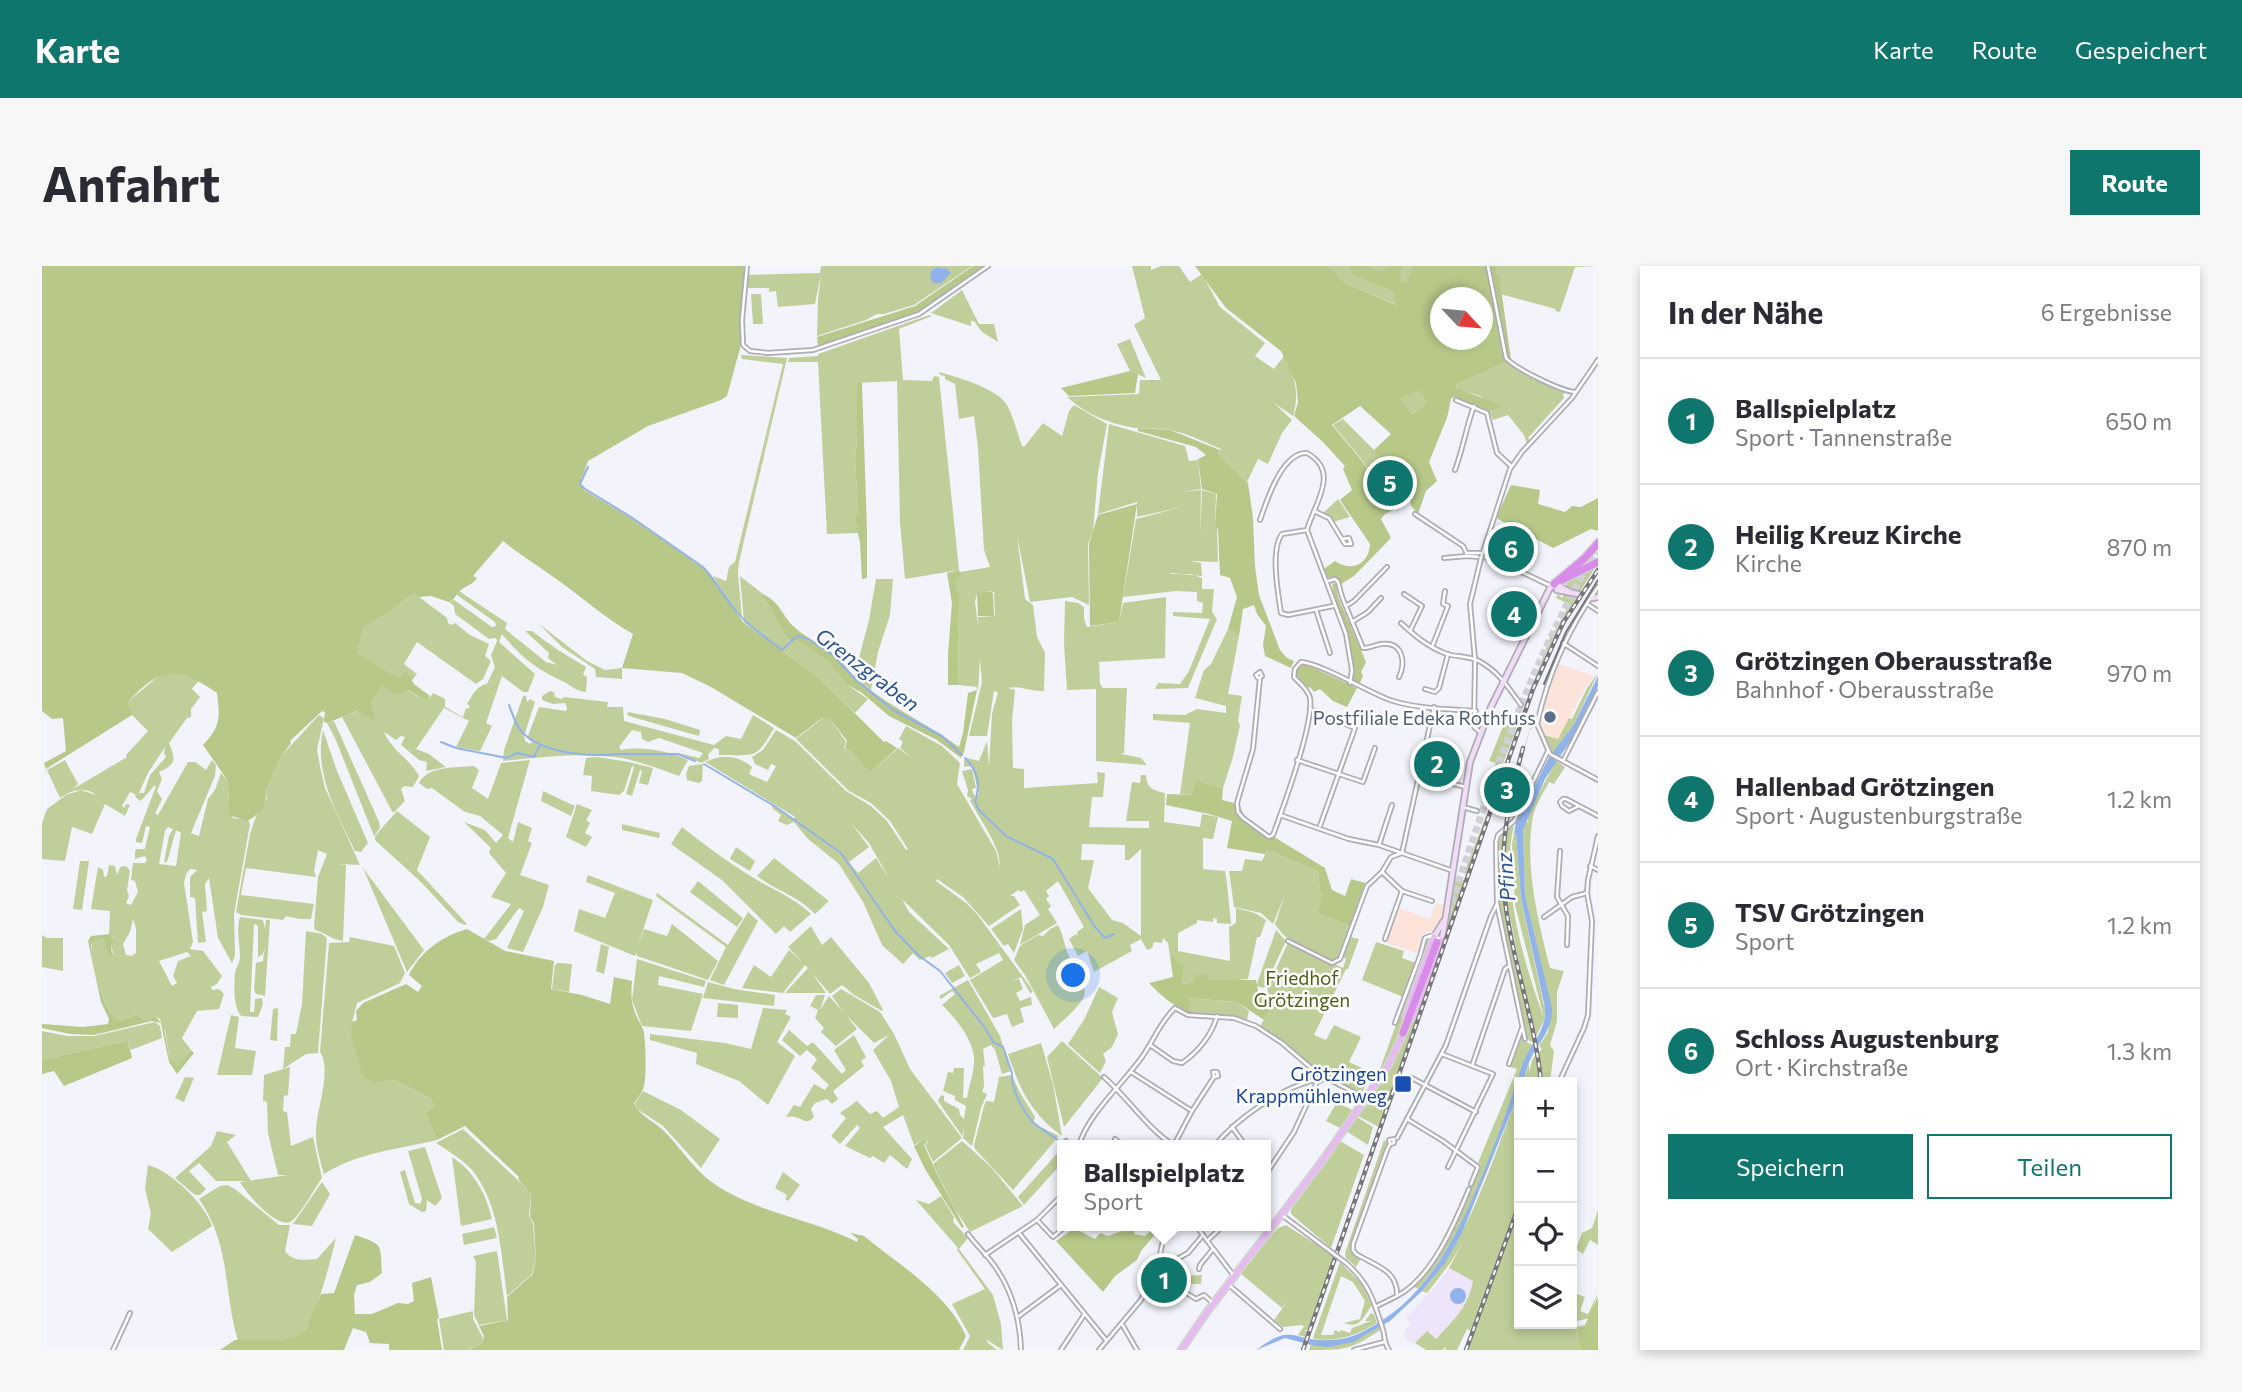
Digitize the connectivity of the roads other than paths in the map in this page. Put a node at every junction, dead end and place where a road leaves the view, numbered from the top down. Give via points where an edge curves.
1 (747, 266) edge
2 (988, 266) edge
3 (1488, 266) edge
4 (1598, 360) edge
5 (1577, 391) junction
6 (1456, 400) dead end
7 (1474, 406) junction
8 (1512, 466) junction
9 (1455, 470) dead end
10 (1314, 511) junction
11 (1415, 514) dead end
12 (1259, 520) dead end
13 (1307, 530) junction
14 (1342, 539) dead end
15 (1598, 543) edge
16 (1467, 554) junction
17 (1482, 556) junction
18 (1444, 558) dead end
19 (1581, 561) junction
20 (1598, 562) edge
21 (1387, 567) dead end
22 (1585, 570) junction
23 (1566, 578) junction
24 (1327, 582) junction
25 (1554, 587) junction
26 (1598, 587) edge
27 (1568, 590) junction
28 (1445, 591) dead end
29 (1404, 594) dead end
30 (1578, 594) dead end
31 (1381, 598) dead end
32 (1589, 605) dead end
33 (1333, 606) junction
34 (1346, 606) junction
35 (1316, 610) junction
36 (1598, 611) edge
37 (1352, 622) junction
38 (1401, 623) dead end
39 (1410, 631) junction
40 (1563, 643) junction
41 (1432, 647) junction
42 (1329, 653) dead end
43 (1448, 654) junction
44 (1475, 660) junction
45 (1598, 666) edge
46 (1399, 677) dead end
47 (1260, 678) dead end
48 (1503, 679) junction
49 (1350, 682) junction
50 (1425, 689) dead end
51 (1598, 692) edge
52 (1521, 705) dead end
53 (1434, 707) junction
54 (1310, 709) junction
55 (1476, 711) junction
56 (1480, 732) junction
57 (1374, 748) dead end
58 (1549, 753) junction
59 (1297, 760) junction
60 (1561, 761) junction
61 (1340, 774) junction
62 (1419, 776) junction
63 (1598, 780) edge
64 (1466, 787) junction
65 (1392, 805) dead end
66 (1579, 806) junction
67 (1463, 807) junction
68 (1477, 811) dead end
69 (1280, 815) junction
70 (1598, 816) edge
71 (1320, 827) junction
72 (1598, 836) edge
73 (1379, 845) junction
74 (1560, 851) dead end
75 (1402, 853) junction
76 (1590, 866) junction
77 (1598, 870) edge
78 (1382, 872) junction
79 (1453, 872) junction
80 (1402, 891) junction
81 (1587, 893) junction
82 (1432, 901) dead end
83 (1497, 904) junction
84 (1561, 904) junction
85 (1544, 917) dead end
86 (1385, 939) dead end
87 (1438, 939) junction
88 (1288, 941) dead end
89 (1567, 945) dead end
90 (1509, 966) junction
91 (1217, 1016) junction
92 (1395, 1023) dead end
93 (1522, 1028) junction
94 (1403, 1032) joint
95 (1525, 1039) dead end
96 (1150, 1045) junction
97 (1442, 1054) junction
98 (1509, 1064) dead end
99 (1472, 1066) junction
100 (1131, 1072) junction
101 (1317, 1073) junction
102 (1104, 1077) dead end
103 (1213, 1077) dead end
104 (1410, 1077) dead end
105 (1561, 1077) edge
106 (1327, 1078) junction
107 (1316, 1081) junction
108 (1425, 1085) junction
109 (1117, 1089) junction
110 (1365, 1098) junction
111 (1192, 1111) junction
112 (1476, 1112) junction
113 (1407, 1119) junction
114 (1232, 1127) junction
115 (1397, 1138) dead end
116 (1081, 1140) edge
117 (1166, 1140) edge
118 (1177, 1140) edge
119 (1220, 1140) edge
120 (1241, 1140) edge
121 (1390, 1144) dead end
122 (1456, 1150) junction
123 (1271, 1165) edge
124 (1448, 1167) dead end
125 (1471, 1184) dead end
126 (1469, 1189) dead end
127 (1057, 1200) edge
128 (1282, 1215) junction
129 (1037, 1220) junction
130 (1271, 1229) edge
131 (1060, 1231) edge
132 (1165, 1231) edge
133 (1200, 1231) edge
134 (1218, 1231) edge
135 (1269, 1231) edge
136 (1019, 1233) junction
137 (968, 1234) dead end
138 (1203, 1236) junction
139 (1207, 1241) junction
140 (1213, 1249) junction
141 (985, 1255) junction
142 (1199, 1269) dead end
143 (1175, 1272) dead end
144 (1234, 1276) junction
145 (1228, 1284) junction
146 (1061, 1285) junction
147 (1188, 1294) dead end
148 (1397, 1296) junction
149 (1213, 1303) junction
150 (1375, 1307) junction
151 (130, 1313) dead end
152 (1084, 1315) junction
153 (1017, 1317) junction
154 (1122, 1324) junction
155 (1280, 1329) dead end
156 (1106, 1340) junction
157 (1384, 1342) junction
158 (113, 1350) edge
159 (1021, 1350) edge
160 (1061, 1350) edge
161 (1099, 1350) edge
162 (1137, 1350) edge
163 (1181, 1350) edge
164 (1354, 1350) edge
165 (1389, 1350) edge

1 - 2 street via 744,345 750,351 775,354 813,350 919,314
3 - 5 street via 1508,359 1567,391
4 - 5 street
5 - 8 street
6 - 7 street
7 - 8 street via 1489,416 1497,453
7 - 9 street
8 - 17 street
10 - 12 street via 1324,487 1324,473 1318,460 1302,452 1290,459
10 - 13 street
10 - 14 street via 1329,518
11 - 16 street via 1463,546
13 - 24 street
13 - 35 street via 1279,536 1278,587 1283,615
15 - 19 highway
16 - 17 street
16 - 18 street
16 - 25 street via 1492,558
17 - 44 street via 1470,596
19 - 22 highway via 1589,562
19 - 22 highway via 1576,569
19 - 25 highway
20 - 22 highway
21 - 34 street
22 - 23 highway
23 - 25 highway
23 - 27 street
24 - 33 street
24 - 34 street via 1338,582
25 - 27 street
25 - 48 street
26 - 40 street
27 - 30 street
28 - 41 street via 1443,604 1448,606
29 - 39 street via 1422,606
31 - 37 street
32 - 36 street
33 - 35 street
33 - 49 street via 1346,634
34 - 37 street
35 - 42 street
37 - 46 street via 1363,649 1387,644 1402,653
38 - 39 street
39 - 41 street
40 - 45 street
40 - 58 street via 1536,724
41 - 43 street
43 - 44 street
43 - 50 street via 1439,688 1435,692
44 - 48 street
44 - 55 street
47 - 69 street via 1253,749 1237,807 1243,818 1271,837
48 - 52 street
48 - 56 street
49 - 53 street via 1402,704
49 - 54 street via 1301,662 1294,677 1308,693
51 - 60 street
53 - 55 street
53 - 62 street
54 - 59 street
54 - 61 street via 1355,728
55 - 56 street via 1474,727
56 - 64 street
57 - 61 street via 1363,782
58 - 60 street
58 - 83 street via 1515,819 1498,835
59 - 61 street
59 - 69 street
60 - 63 street
61 - 71 street
62 - 64 street
62 - 75 street
64 - 67 street
65 - 73 street
66 - 66 street via 1564,799 1560,802 1572,811
66 - 70 street
67 - 68 street
67 - 79 street
69 - 71 street
71 - 73 street
72 - 76 street
73 - 75 street
74 - 84 street via 1557,897
75 - 78 street via 1391,857
75 - 79 street
76 - 77 street
76 - 81 street
78 - 80 street
78 - 88 street via 1367,887 1337,961
79 - 87 street
80 - 82 street
80 - 86 street
81 - 84 street
81 - 105 street via 1592,921 1588,1015
83 - 90 street
83 - 97 street
84 - 85 street
84 - 89 street via 1568,916
87 - 92 street via 1427,936 1423,941
87 - 94 highway
90 - 93 street
90 - 99 street
91 - 96 street via 1188,1015 1175,1008
91 - 96 street via 1206,1039 1182,1063
91 - 101 street via 1261,1028
93 - 95 street
93 - 98 street
94 - 110 main road via 1388,1066
96 - 100 street
97 - 99 street
97 - 108 street
99 - 112 street via 1493,1074
100 - 109 street
100 - 111 street
101 - 106 street
101 - 107 street
102 - 109 street
103 - 111 street
104 - 108 street
106 - 107 street
106 - 110 street
107 - 114 street via 1292,1088
107 - 123 street via 1294,1132
108 - 112 street
108 - 113 street
109 - 116 street
109 - 117 street
110 - 128 main road
111 - 118 street
112 - 122 street
113 - 115 street
113 - 122 street
114 - 119 street
114 - 120 street
121 - 148 street via 1353,1250 1394,1277
122 - 124 street
122 - 125 street via 1478,1167
126 - 148 street via 1434,1258
127 - 129 street
128 - 130 main road
128 - 150 street, bridge via 1346,1263 1367,1286
129 - 131 street via 1053,1237
129 - 136 street
132 - 154 street via 1157,1269
133 - 138 street
134 - 139 street
135 - 144 main road
136 - 141 street
136 - 146 street
137 - 141 street
138 - 139 street
138 - 143 street via 1177,1259
139 - 140 street
140 - 142 street
140 - 144 street
141 - 153 street via 1000,1274
144 - 145 main road
145 - 149 main road
145 - 155 street
146 - 152 street
146 - 153 street
147 - 149 street via 1196,1299 1203,1295
148 - 150 street
149 - 163 main road
150 - 157 street
151 - 158 street
152 - 156 street
152 - 160 street
153 - 159 street
154 - 156 street
154 - 162 street
156 - 161 street
157 - 164 street
157 - 165 street

